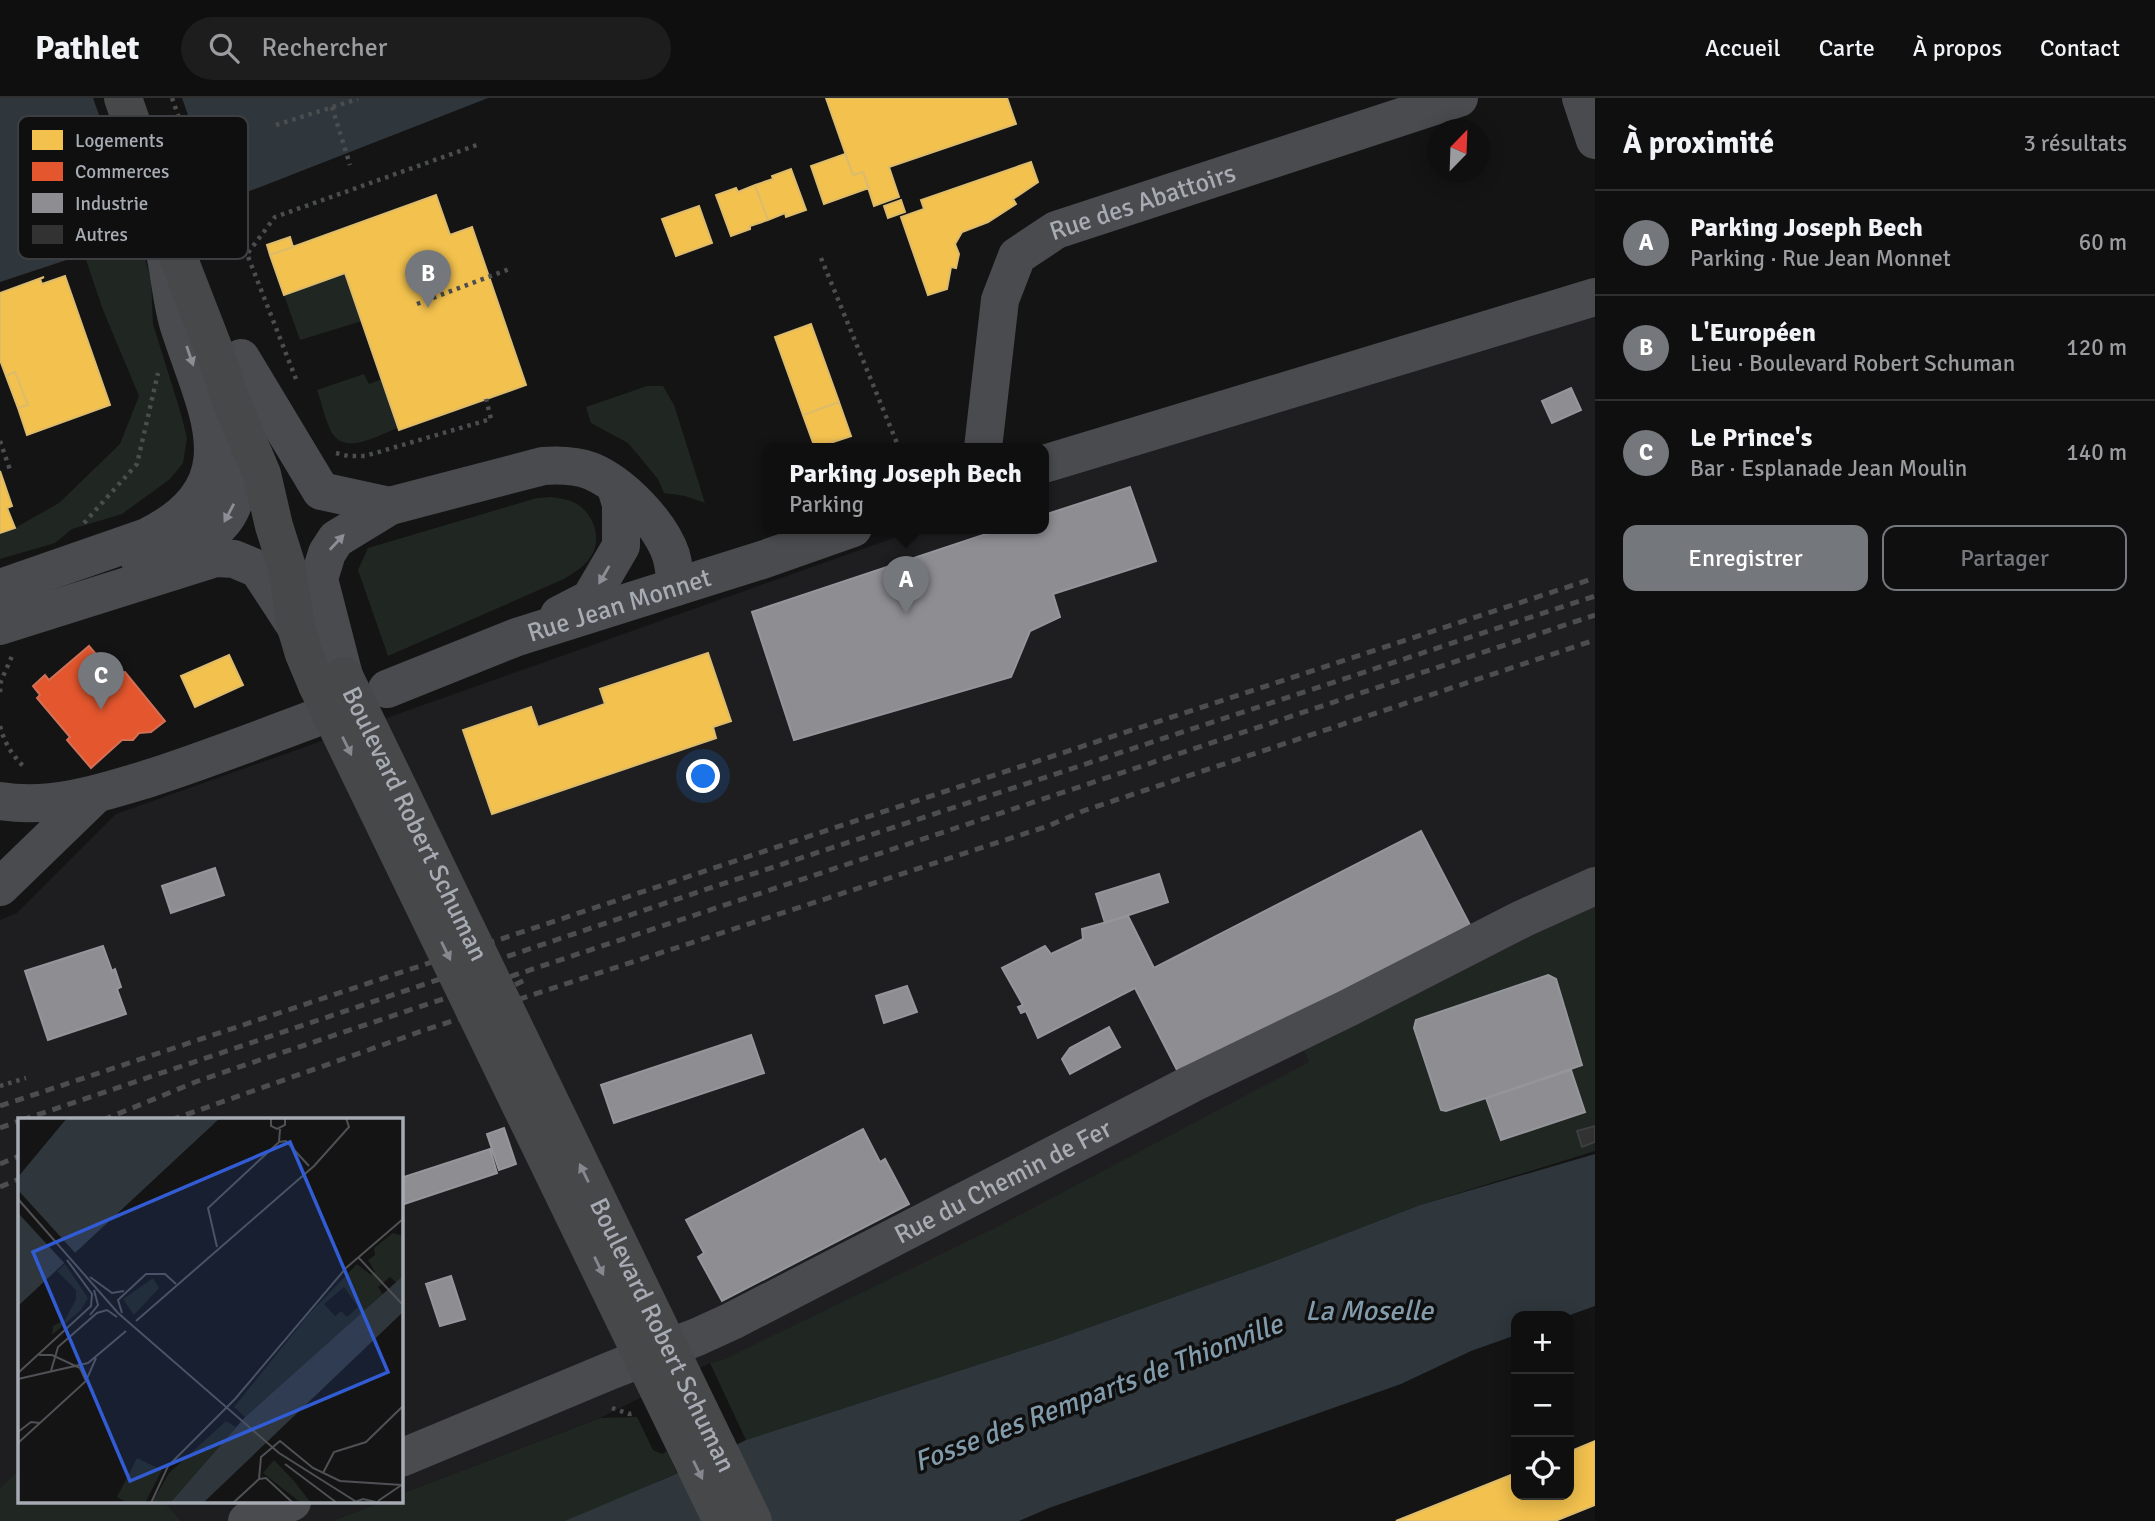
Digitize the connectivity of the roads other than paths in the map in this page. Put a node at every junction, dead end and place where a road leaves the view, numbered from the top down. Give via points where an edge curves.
1 (1460, 98) edge
2 (1581, 98) edge
3 (1595, 140) edge
4 (193, 259) edge
5 (194, 259) edge
6 (195, 259) edge
7 (1595, 297) edge
8 (241, 358) junction
9 (230, 398) junction
10 (984, 443) edge
11 (1049, 462) edge
12 (616, 488) junction
13 (390, 506) junction
14 (835, 534) edge
15 (676, 587) junction
16 (0, 588) edge
17 (0, 607) edge
18 (296, 627) junction
19 (517, 637) junction
20 (7, 640) edge
21 (387, 689) dead end
22 (325, 693) junction
23 (95, 795) junction
24 (0, 801) edge
25 (1595, 886) edge
26 (0, 887) edge
27 (402, 1458) edge
28 (287, 1504) edge
29 (247, 1521) edge
30 (722, 1521) edge
31 (753, 1521) edge

1 - 10 street, Rue des Abattoirs via 1056,230 1017,256 1000,300
2 - 3 street
4 -> 16 street via 177,320 210,417 215,451 204,488 185,512 146,537
5 - 9 main road, Boulevard Robert Schuman
6 - 8 main road, Boulevard Robert Schuman
7 - 11 street
8 - 13 street via 321,491
8 - 22 main road, Boulevard Robert Schuman via 310,608
9 -> 17 street via 238,477 235,501 213,534
9 - 18 main road, Boulevard Robert Schuman via 262,474
12 - 13 street via 589,470 542,466
12 - 15 street via 634,524 642,565
12 -> 19 street via 621,504 621,545 590,599
22 -> 13 street via 319,579 323,564 336,540
14 - 15 street, Rue Jean Monnet
15 - 19 street, Rue Jean Monnet
18 - 20 street via 258,569 234,559 216,558
18 - 22 main road, Boulevard Robert Schuman via 304,654
19 - 21 street, Rue Jean Monnet
22 - 23 street via 207,760
22 -> 30 main road, Boulevard Robert Schuman, bridge
31 -> 22 main road, Boulevard Robert Schuman, bridge
23 - 24 street via 38,804
23 - 26 street
25 - 27 street, Rue du Chemin de Fer via 1191,1084 732,1321
28 - 29 street

